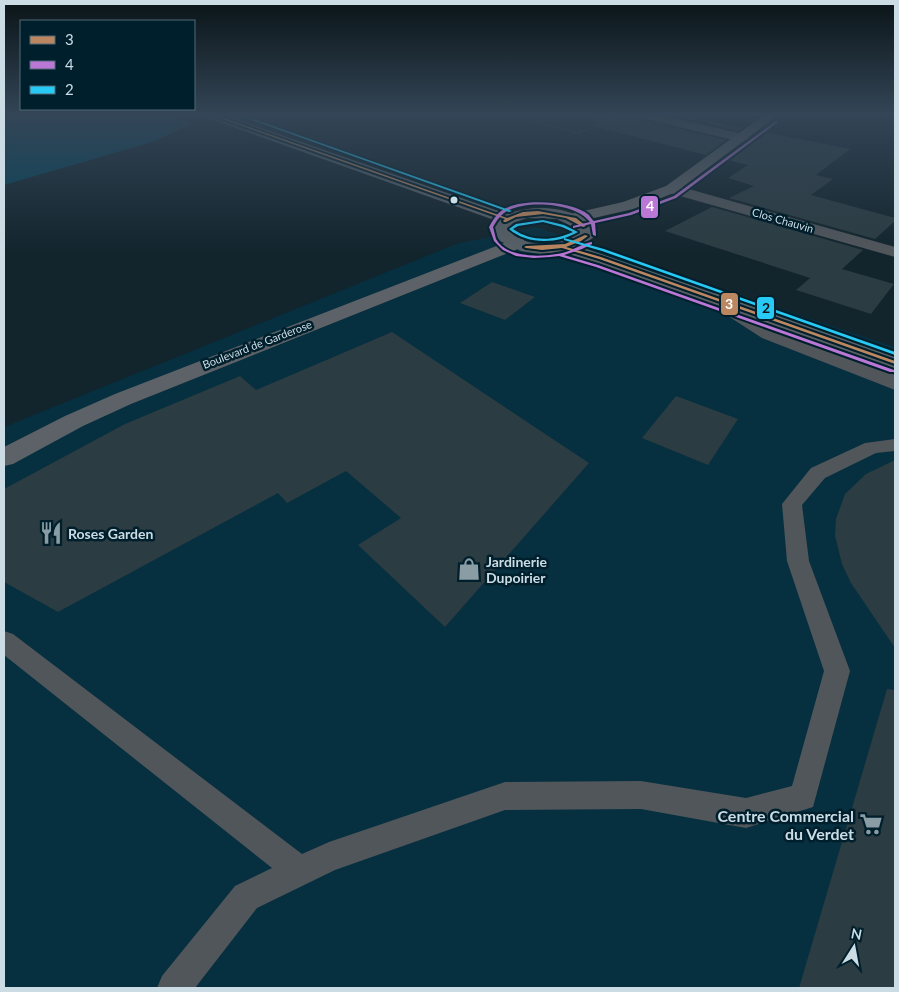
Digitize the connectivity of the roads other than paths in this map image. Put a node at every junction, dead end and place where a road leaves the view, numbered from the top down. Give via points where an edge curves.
1 (343, 161) edge
2 (710, 161) edge
3 (671, 189) junction
4 (572, 218) junction
5 (507, 219) junction
6 (586, 236) junction
7 (517, 244) junction
8 (563, 247) junction
9 (895, 252) edge
10 (715, 299) junction
11 (895, 347) edge
12 (895, 364) edge
13 (895, 382) edge
14 (895, 445) edge
15 (4, 458) edge
16 (4, 641) edge
17 (300, 871) junction
18 (174, 988) edge

1 - 5 main road
2 - 3 street
3 - 4 street via 627,206
3 - 9 street, Clos Chauvin
4 - 5 main road via 538,212
4 - 6 main road via 584,226
5 - 7 main road via 500,229
6 - 8 main road via 574,245
6 - 11 main road
7 - 8 main road via 539,248
7 - 15 street, Boulevard de Garderose via 123,398
8 - 10 main road
10 - 12 main road
10 - 13 street via 769,334
14 - 17 lane via 872,447 818,473 792,504 798,561 837,671 803,797 746,813 642,795 505,796 329,857
16 - 17 lane
17 - 18 lane via 246,898

